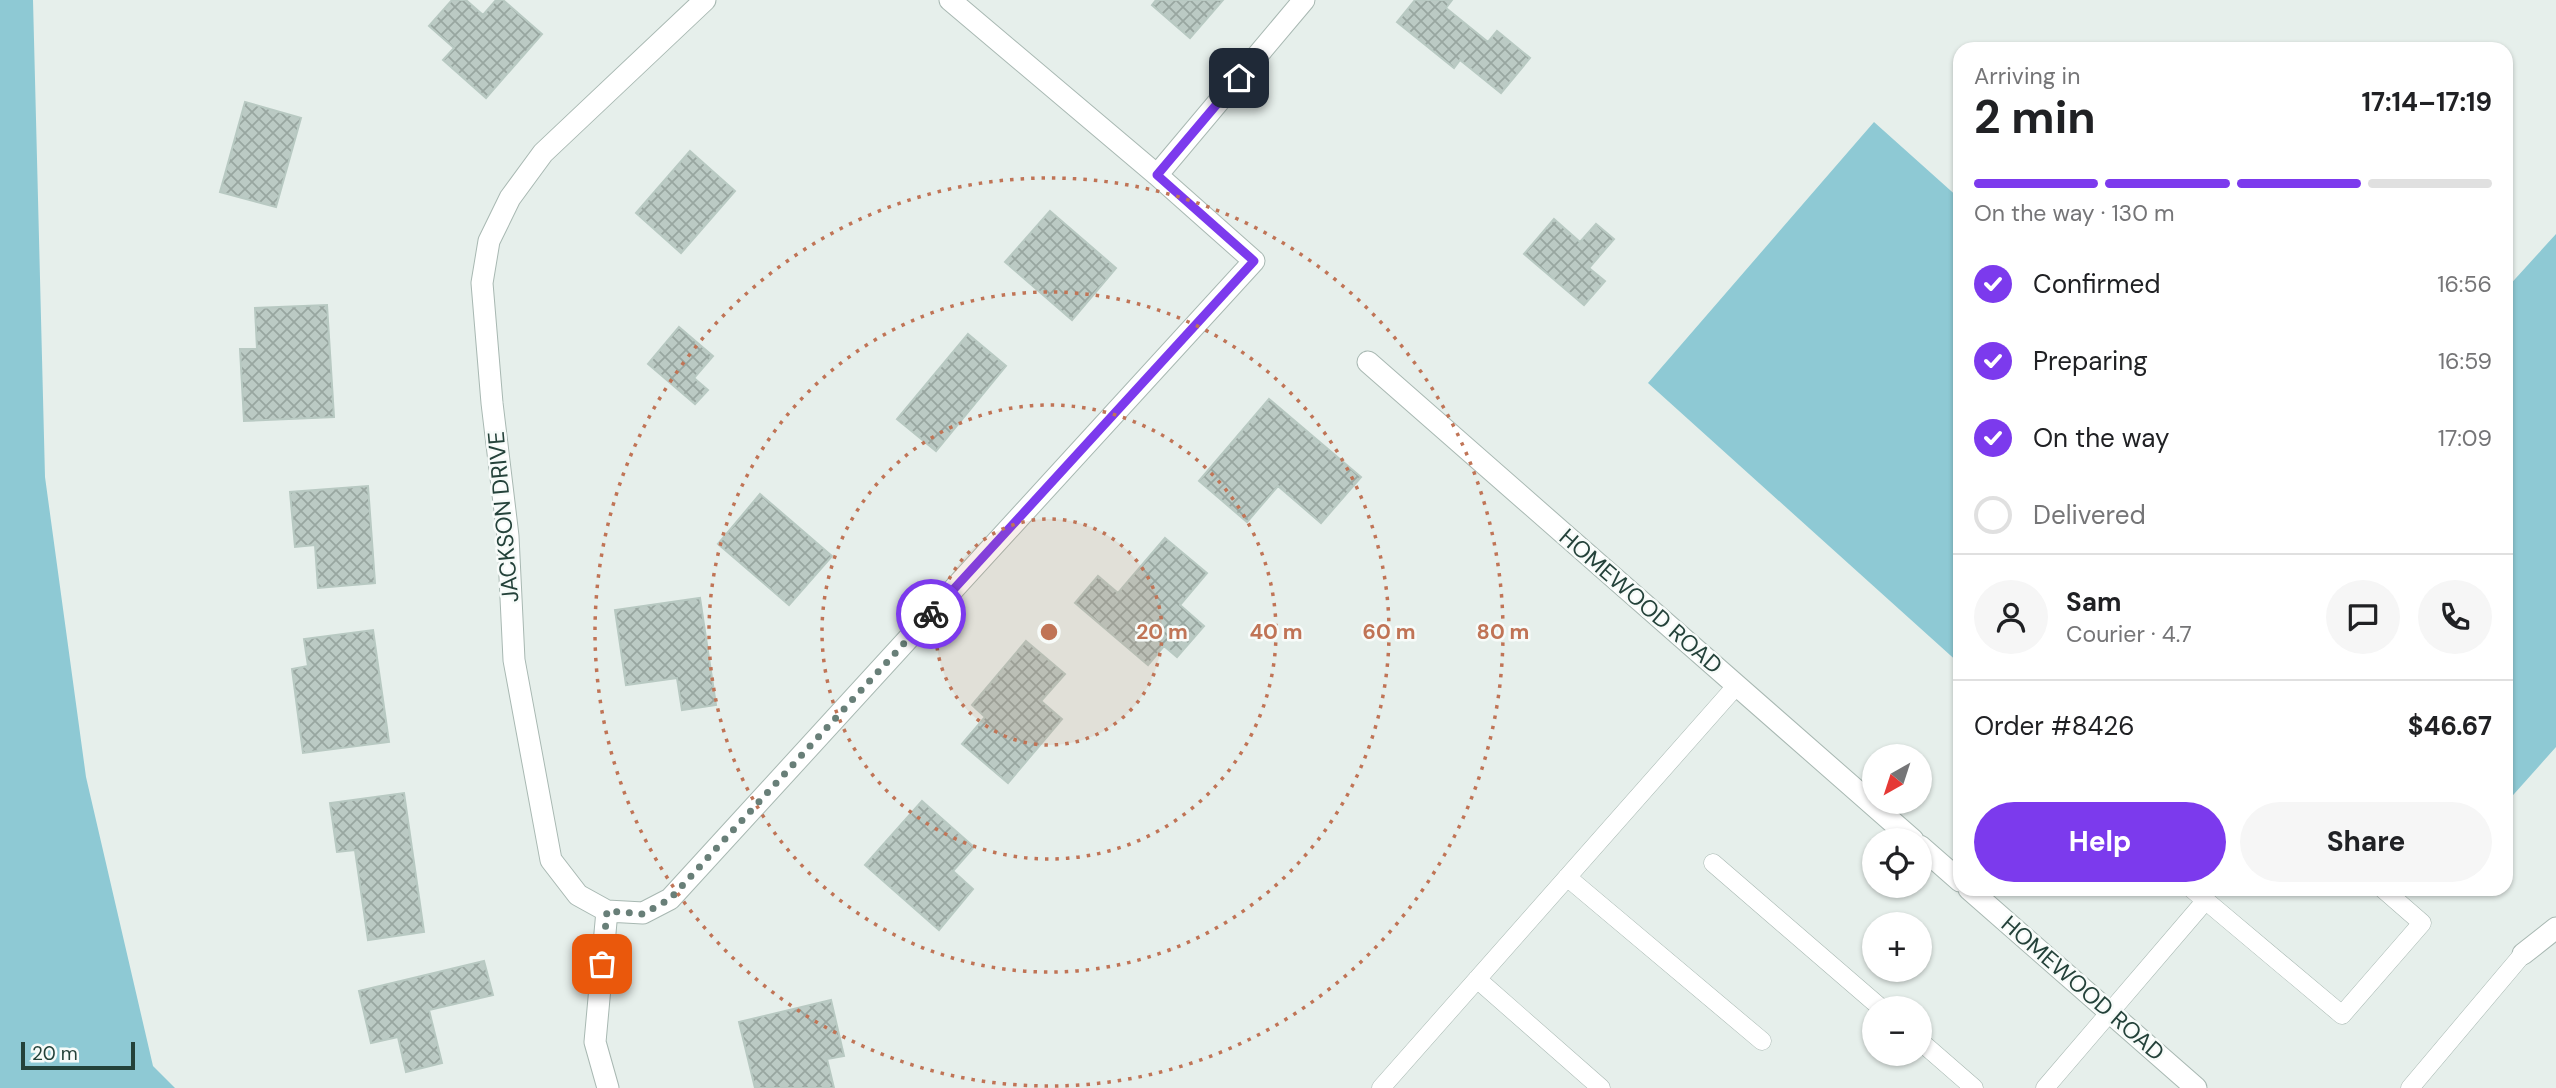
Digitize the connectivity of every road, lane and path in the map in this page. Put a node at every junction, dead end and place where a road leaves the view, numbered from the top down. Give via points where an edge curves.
1 (705, 0) edge
2 (950, 0) edge
3 (1304, 0) edge
4 (1157, 175) junction
5 (1368, 362) dead end
6 (1737, 685) junction
7 (1899, 828) edge
8 (1932, 856) edge
9 (1713, 863) dead end
10 (1953, 875) edge
11 (1567, 877) junction
12 (1977, 896) edge
13 (2198, 896) edge
14 (2200, 896) edge
15 (2391, 896) edge
16 (607, 911) junction
17 (2556, 928) edge
18 (2523, 954) joint
19 (1477, 979) junction
20 (1867, 996) edge
21 (2109, 1012) junction
22 (1762, 1041) dead end
23 (1932, 1051) edge
24 (1391, 1084) edge
25 (608, 1088) edge
26 (1601, 1088) edge
27 (1974, 1088) edge
28 (2045, 1088) edge
29 (2196, 1088) edge
30 (2410, 1088) edge

1 - 16 street, JACKSON DRIVE via 543,153 510,198 489,241 482,283 508,536 514,660 546,835 551,860 578,895
2 - 4 street
3 - 4 street
4 - 16 street via 1254,261 670,899 643,914
5 - 6 street, HOMEWOOD ROAD
6 - 7 street, HOMEWOOD ROAD
6 - 11 lane
8 - 10 street
9 - 20 lane
11 - 19 lane
11 - 22 lane
12 - 21 street, HOMEWOOD ROAD
13 - 21 lane
14 - 15 lane via 2342,1015 2422,923
16 - 25 street via 595,1042
17 - 18 street
18 - 30 lane
19 - 24 lane
19 - 26 lane
21 - 28 lane
21 - 29 street, HOMEWOOD ROAD
23 - 27 lane

